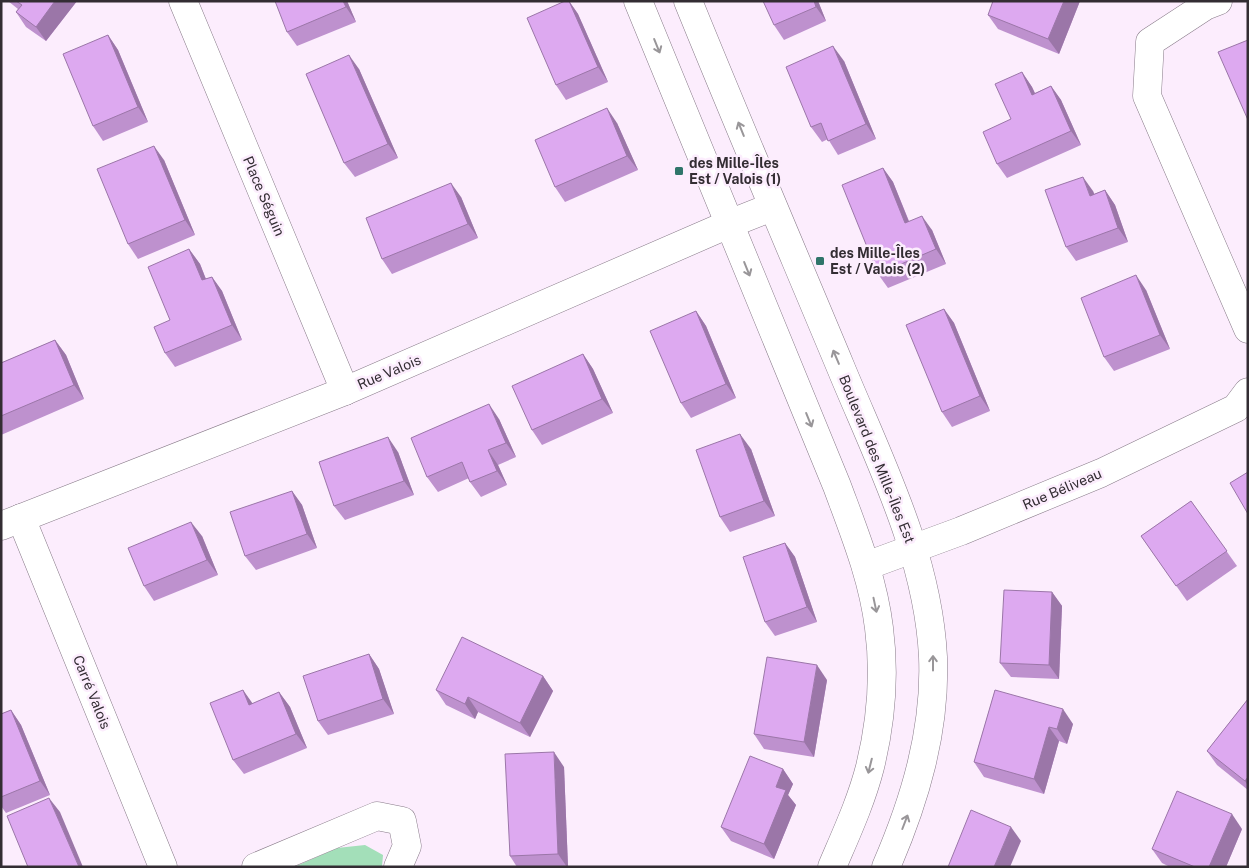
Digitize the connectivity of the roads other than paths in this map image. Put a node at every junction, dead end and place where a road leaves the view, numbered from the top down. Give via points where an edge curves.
1 (183, 1) edge
2 (638, 1) edge
3 (688, 1) edge
4 (1218, 1) edge
5 (772, 207) junction
6 (729, 224) junction
7 (1248, 329) edge
8 (345, 391) junction
9 (1248, 392) edge
10 (11, 522) edge
11 (913, 549) junction
12 (866, 566) junction
13 (163, 867) edge
14 (256, 867) edge
15 (398, 867) edge
16 (832, 867) edge
17 (886, 867) edge

1 - 8 street, Place Séguin
2 -> 6 street
5 -> 3 street, Boulevard des Mille-Îles Est
4 - 7 street via 1150,42 1147,96
5 - 6 street, Rue Valois
11 -> 5 street, Boulevard des Mille-Îles Est via 893,493
6 - 8 street, Rue Valois
6 -> 12 street via 837,486
8 - 10 street, Rue Valois
9 - 11 street, Rue Béliveau via 1236,408 1101,473
10 - 13 street, Carré Valois
11 - 12 street, Rue Béliveau
17 -> 11 street, Boulevard des Mille-Îles Est via 908,814 923,764 933,686 930,629
12 -> 16 street via 879,627 882,685 879,716 870,769
14 - 15 street via 377,816 402,822 407,846

